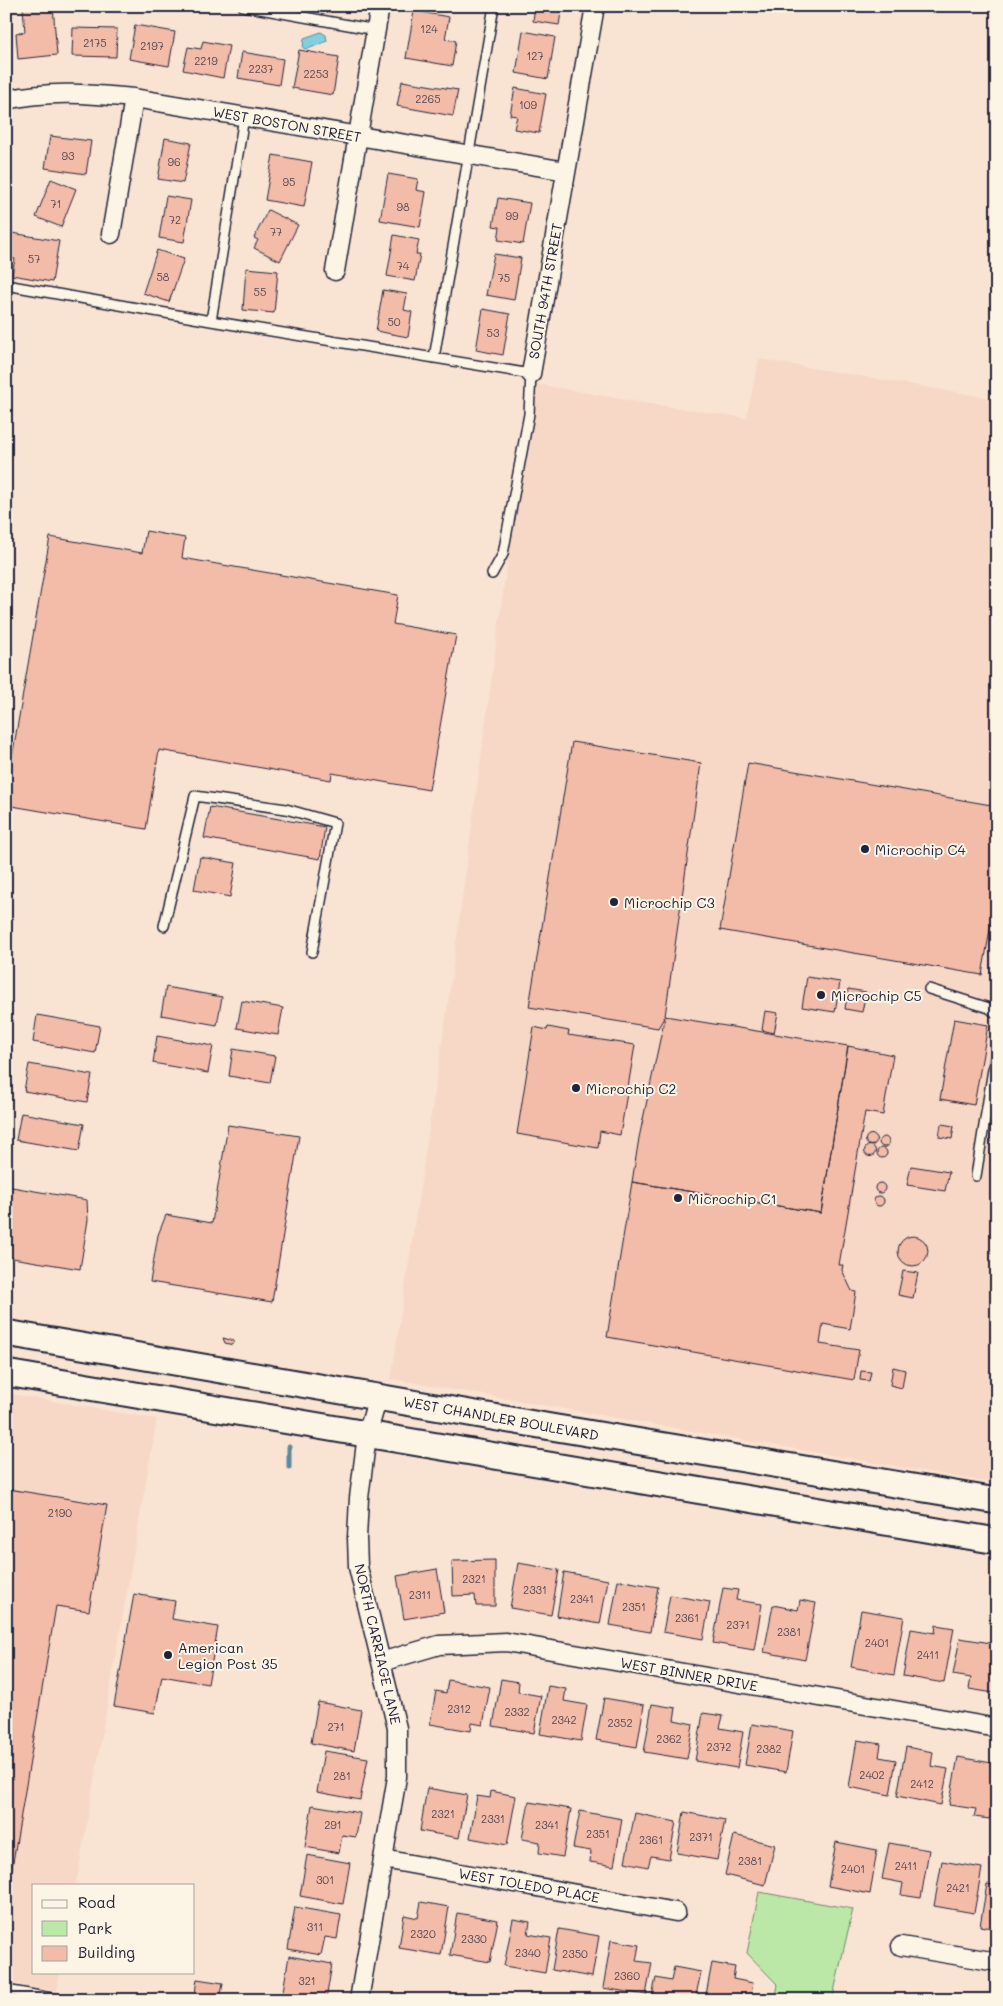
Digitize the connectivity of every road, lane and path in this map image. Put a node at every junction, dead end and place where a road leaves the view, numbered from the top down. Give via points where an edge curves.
1 (243, 6) edge
2 (380, 6) edge
3 (494, 6) edge
4 (595, 6) edge
5 (376, 30) junction
6 (134, 98) junction
7 (7, 100) edge
8 (244, 118) junction
9 (6, 124) edge
10 (358, 136) junction
11 (468, 156) junction
12 (566, 171) junction
13 (111, 234) dead end
14 (335, 272) dead end
15 (6, 285) edge
16 (211, 321) junction
17 (434, 358) junction
18 (531, 374) junction
19 (492, 574) dead end
20 (164, 926) dead end
21 (312, 952) dead end
22 (929, 989) dead end
23 (997, 1014) edge
24 (997, 1044) edge
25 (976, 1176) dead end
26 (6, 1333) edge
27 (6, 1373) edge
28 (378, 1397) junction
29 (367, 1435) junction
30 (997, 1502) edge
31 (997, 1541) edge
32 (381, 1662) junction
33 (997, 1728) edge
34 (383, 1859) junction
35 (676, 1912) dead end
36 (901, 1946) dead end
37 (997, 1962) edge
38 (6, 1990) edge
39 (63, 2000) edge
40 (359, 2000) edge

1 - 5 lane
2 - 5 street
3 - 11 lane
4 - 12 street, SOUTH 94TH STREET
5 - 10 street
6 - 7 street, WEST BOSTON STREET via 78,92
6 - 8 street, WEST BOSTON STREET
6 - 13 street
7 - 9 lane
8 - 10 street, WEST BOSTON STREET
8 - 16 lane
10 - 11 street, WEST BOSTON STREET
10 - 14 street
11 - 12 street, WEST BOSTON STREET
11 - 17 lane
12 - 18 street, SOUTH 94TH STREET
15 - 16 lane
16 - 17 lane
17 - 18 lane
18 - 19 lane, SOUTH 94TH STREET via 529,414 503,554
20 - 21 lane via 195,796 286,809 335,823
22 - 23 lane via 989,1008
24 - 25 lane
26 - 28 main road, WEST CHANDLER BOULEVARD
27 - 29 main road
28 - 29 street, NORTH CARRIAGE LANE
28 - 30 main road, WEST CHANDLER BOULEVARD
29 - 31 main road
29 - 32 street, NORTH CARRIAGE LANE via 359,1498 358,1567
32 - 33 street, WEST BINNER DRIVE via 439,1645 506,1642
32 - 34 street, NORTH CARRIAGE LANE via 397,1728 397,1777
34 - 35 street, WEST TOLEDO PLACE
34 - 40 street, NORTH CARRIAGE LANE
36 - 37 street
38 - 39 lane

